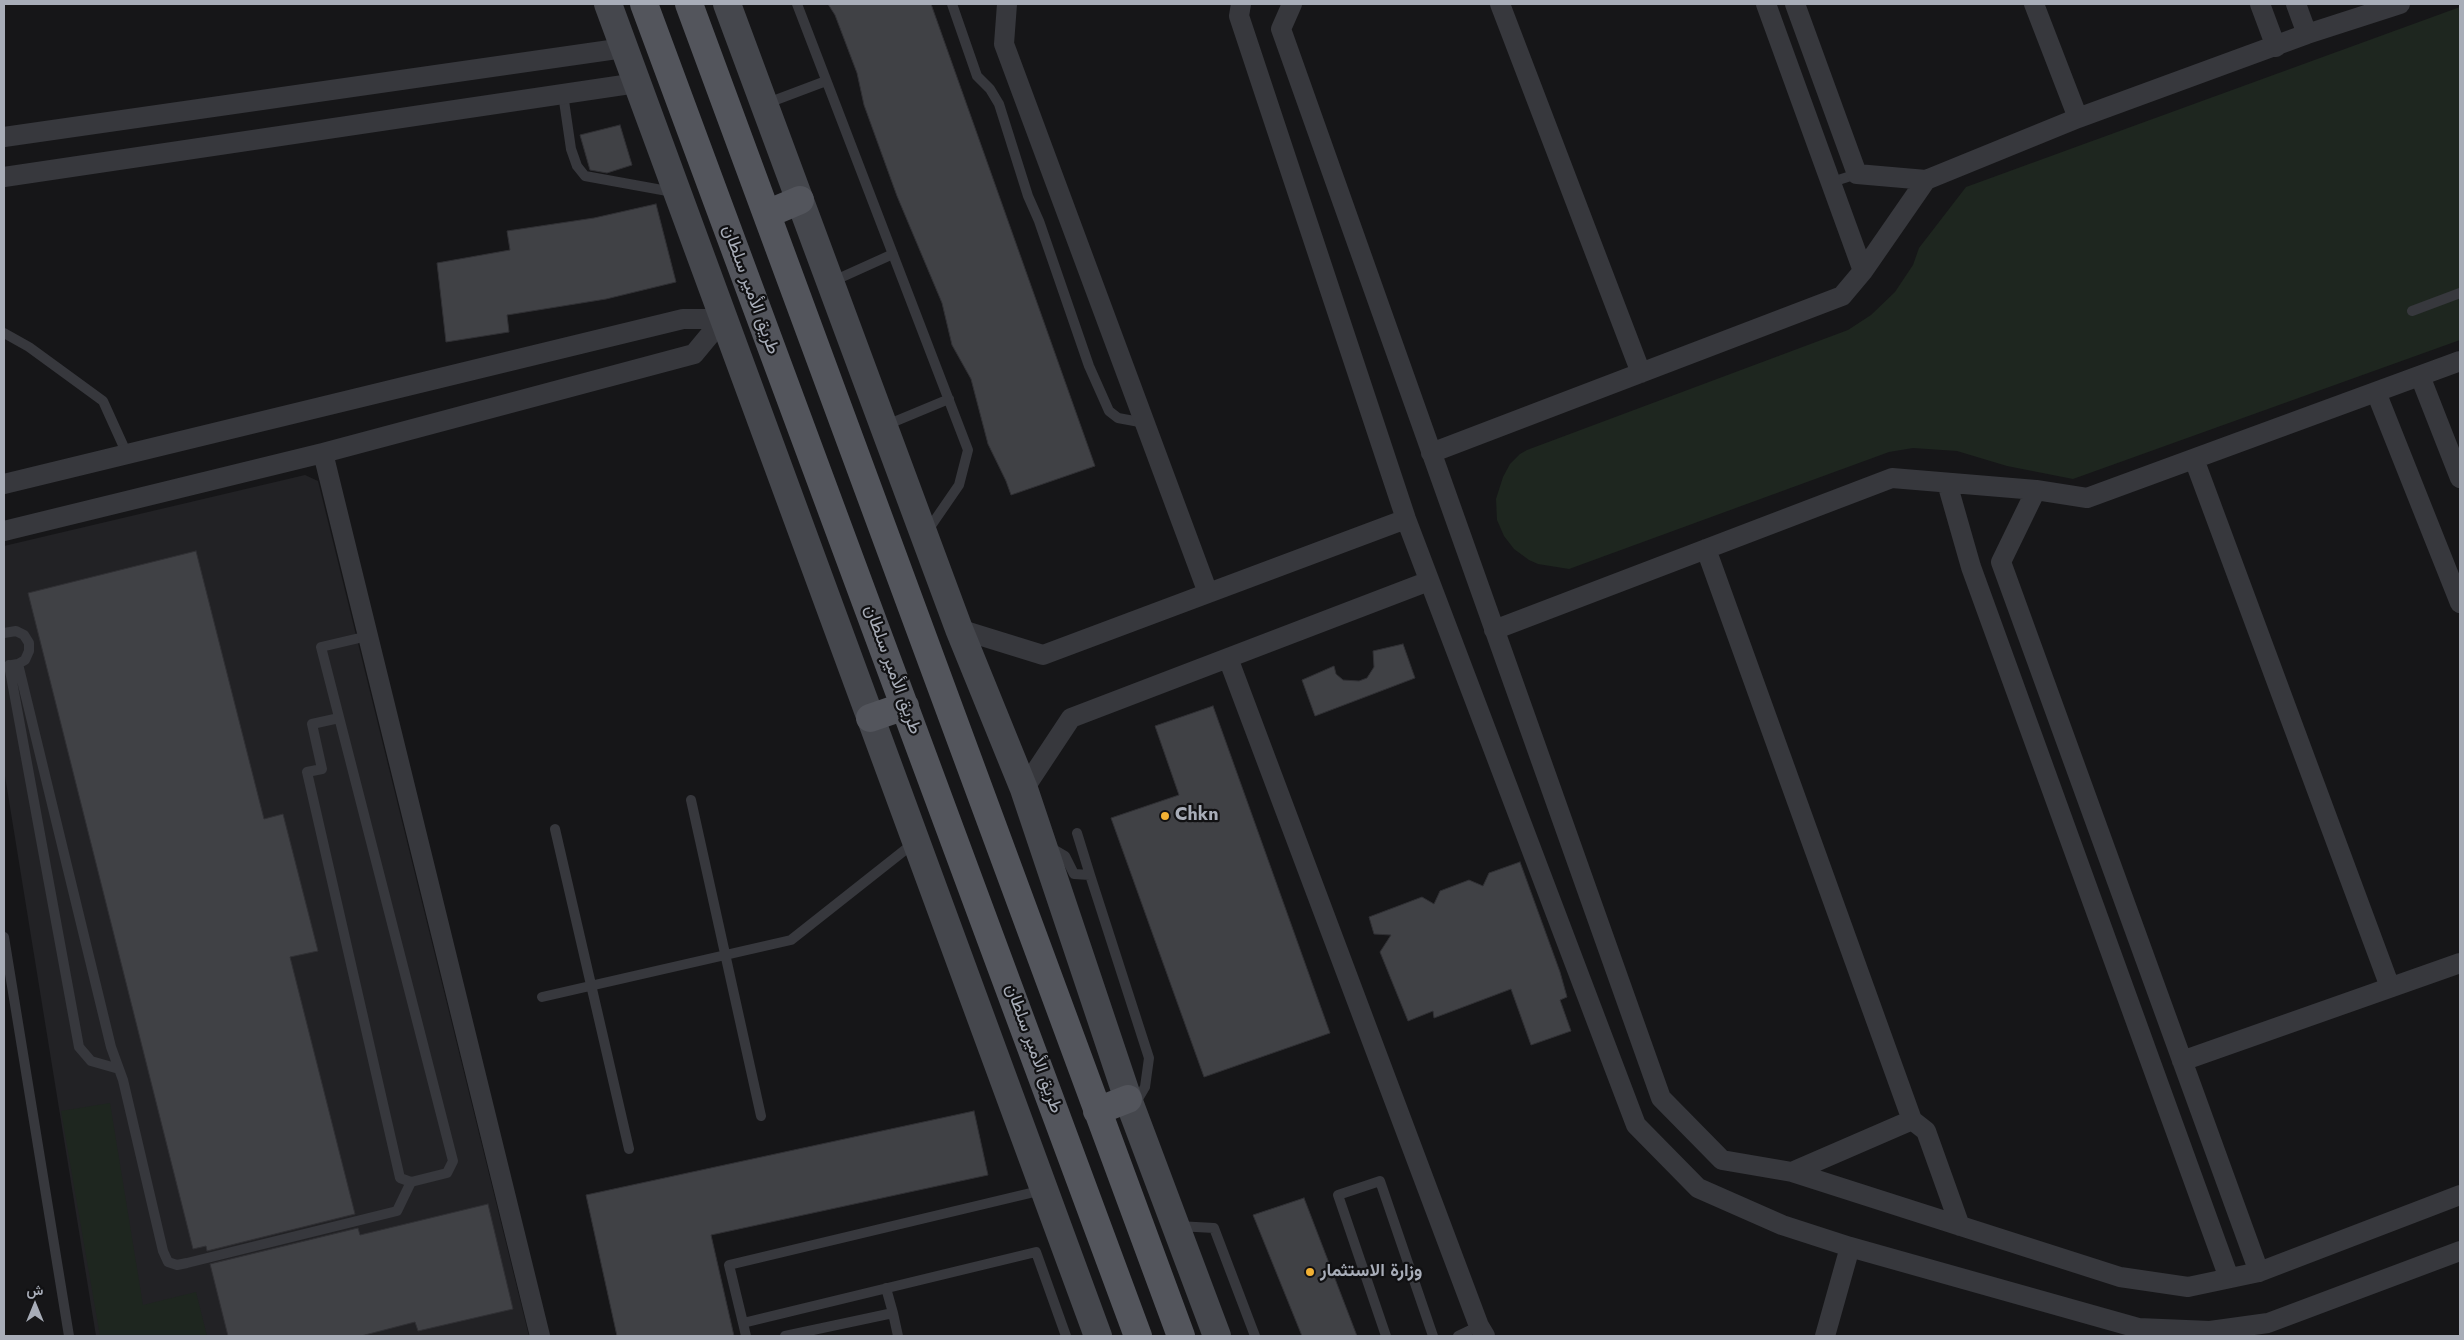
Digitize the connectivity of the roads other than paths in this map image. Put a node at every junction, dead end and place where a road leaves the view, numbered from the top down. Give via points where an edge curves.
1 (608, 4) edge
2 (644, 4) edge
3 (689, 4) edge
4 (727, 4) edge
5 (797, 4) edge
6 (952, 4) edge
7 (1007, 4) edge
8 (1292, 4) edge
9 (1500, 4) edge
10 (1766, 4) edge
11 (1795, 4) edge
12 (2034, 4) edge
13 (2260, 4) edge
14 (2296, 4) edge
15 (2400, 4) edge
16 (1235, 8) edge
17 (2307, 34) junction
18 (2276, 47) junction
19 (624, 48) junction
20 (826, 81) junction
21 (636, 83) junction
22 (563, 94) junction
23 (764, 105) junction
24 (2078, 118) junction
25 (4, 137) edge
26 (1857, 174) junction
27 (4, 176) edge
28 (1926, 180) junction
29 (1832, 182) junction
30 (677, 193) junction
31 (800, 200) junction
32 (767, 214) junction
33 (893, 254) junction
34 (1863, 271) junction
35 (830, 283) junction
36 (2460, 293) edge
37 (2412, 311) dead end
38 (723, 319) junction
39 (4, 333) edge
40 (2460, 361) edge
41 (1641, 373) junction
42 (2420, 376) junction
43 (2376, 392) junction
44 (949, 399) junction
45 (1145, 422) junction
46 (883, 426) junction
47 (323, 452) junction
48 (127, 454) junction
49 (1432, 454) junction
50 (2194, 459) junction
51 (2460, 478) edge
52 (1947, 482) junction
53 (4, 484) edge
54 (2036, 490) junction
55 (1406, 519) junction
56 (4, 531) edge
57 (924, 536) junction
58 (1706, 549) junction
59 (2001, 562) junction
60 (1971, 567) junction
61 (1429, 581) junction
62 (1208, 593) junction
63 (2460, 603) edge
64 (959, 629) junction
65 (1494, 630) junction
66 (4, 634) edge
67 (368, 636) junction
68 (1228, 658) junction
69 (10, 664) edge
70 (905, 706) junction
71 (339, 718) junction
72 (870, 718) junction
73 (1024, 789) junction
74 (691, 800) dead end
75 (554, 829) dead end
76 (1077, 833) dead end
77 (916, 841) junction
78 (1042, 842) junction
79 (1090, 875) junction
80 (4, 937) edge
81 (725, 955) junction
82 (2460, 963) edge
83 (590, 986) junction
84 (2390, 988) junction
85 (542, 997) dead end
86 (2182, 1061) junction
87 (119, 1069) junction
88 (1130, 1104) junction
89 (1098, 1111) junction
90 (761, 1116) dead end
91 (1912, 1120) junction
92 (629, 1149) dead end
93 (1792, 1172) junction
94 (411, 1182) junction
95 (1044, 1190) junction
96 (2460, 1194) edge
97 (1176, 1226) junction
98 (1960, 1226) junction
99 (1850, 1247) junction
100 (2460, 1251) edge
101 (2259, 1272) junction
102 (2229, 1278) junction
103 (886, 1288) junction
104 (893, 1313) junction
105 (743, 1323) junction
106 (2270, 1330) edge
107 (1482, 1331) edge
108 (69, 1336) edge
109 (540, 1336) edge
110 (746, 1336) edge
111 (785, 1336) edge
112 (898, 1336) edge
113 (1066, 1336) edge
114 (1098, 1336) edge
115 (1138, 1336) edge
116 (1181, 1336) edge
117 (1217, 1336) edge
118 (1255, 1336) edge
119 (1386, 1336) edge
120 (1434, 1336) edge
121 (1458, 1336) edge
122 (1825, 1336) edge

1 - 19 main road
2 - 70 main road, طريق الأمير سلطان
3 - 32 main road
4 - 23 main road
5 - 20 lane
6 - 45 lane via 977,76 1000,104 1028,196 1089,366 1109,411 1118,418
7 - 45 street via 1004,44
8 - 49 street via 1281,28
9 - 41 street
10 - 29 street
11 - 26 street
12 - 24 street
13 - 18 street
14 - 17 street
15 - 17 street
16 - 55 street
17 - 18 street
18 - 24 street
19 - 21 main road
19 - 25 street
20 - 23 lane
20 - 33 lane
21 - 22 street
21 - 30 main road
22 - 27 street
22 - 30 lane via 571,149 585,176
23 - 31 main road
24 - 28 street
26 - 28 street
26 - 29 lane
28 - 34 street
29 - 34 street
30 - 38 main road
31 - 32 main road
31 - 35 main road
32 - 89 main road
33 - 35 lane
33 - 44 lane
34 - 41 street via 1842,296
35 - 46 main road
36 - 37 lane
38 - 47 street via 694,354
38 - 48 street via 683,319
38 - 72 main road
39 - 48 lane via 29,347 103,401
40 - 42 street
41 - 49 street
42 - 43 street
42 - 51 street
43 - 50 street
43 - 63 street
44 - 46 lane
44 - 57 lane via 968,450 959,485
45 - 62 street
46 - 57 main road
47 - 56 street
47 - 67 street
48 - 53 street
49 - 65 street
50 - 54 street via 2087,498
50 - 84 street
52 - 54 street
52 - 58 street via 1892,478
52 - 60 street
54 - 59 street
55 - 61 street
55 - 62 street
57 - 64 main road
58 - 65 street
58 - 91 street
59 - 60 street
59 - 86 street
60 - 102 street
61 - 68 street
61 - 99 street via 1636,1125 1698,1188 1782,1225
62 - 64 street via 1044,655
64 - 73 main road
65 - 93 street via 1662,1098 1722,1160
66 - 69 lane via 16,631 29,643 25,660
67 - 71 lane via 321,647
67 - 109 street
68 - 73 street via 1071,718
68 - 107 street
69 - 87 lane
69 - 87 lane via 79,1047 91,1061
70 - 72 main road
70 - 115 main road, طريق الأمير سلطان
71 - 94 lane via 453,1161 447,1172
71 - 94 lane via 312,724 322,769 307,772 400,1178
72 - 77 main road
73 - 78 main road
74 - 81 lane
75 - 83 lane
76 - 79 lane
77 - 81 lane via 792,940
77 - 95 main road
78 - 79 lane via 1065,856 1074,874
78 - 88 main road
79 - 88 lane via 1149,1058 1145,1087
80 - 108 lane
81 - 83 lane
81 - 90 lane
82 - 84 street
83 - 85 lane
83 - 92 lane
84 - 86 street
86 - 101 street
87 - 94 lane via 168,1262 187,1264 396,1211
88 - 89 main road
88 - 97 main road
89 - 116 main road
91 - 93 street
91 - 98 street via 1926,1131
93 - 98 street
95 - 105 lane via 729,1265
95 - 114 main road
96 - 101 street
97 - 117 main road
97 - 118 lane via 1214,1228
98 - 102 street via 2120,1277 2188,1287
99 - 106 street via 2138,1328
99 - 122 street
100 - 106 street
101 - 102 street
103 - 104 lane
103 - 105 lane
103 - 113 lane via 1036,1252
104 - 111 lane
104 - 112 lane
105 - 110 lane
107 - 121 lane
119 - 120 lane via 1338,1195 1380,1181

